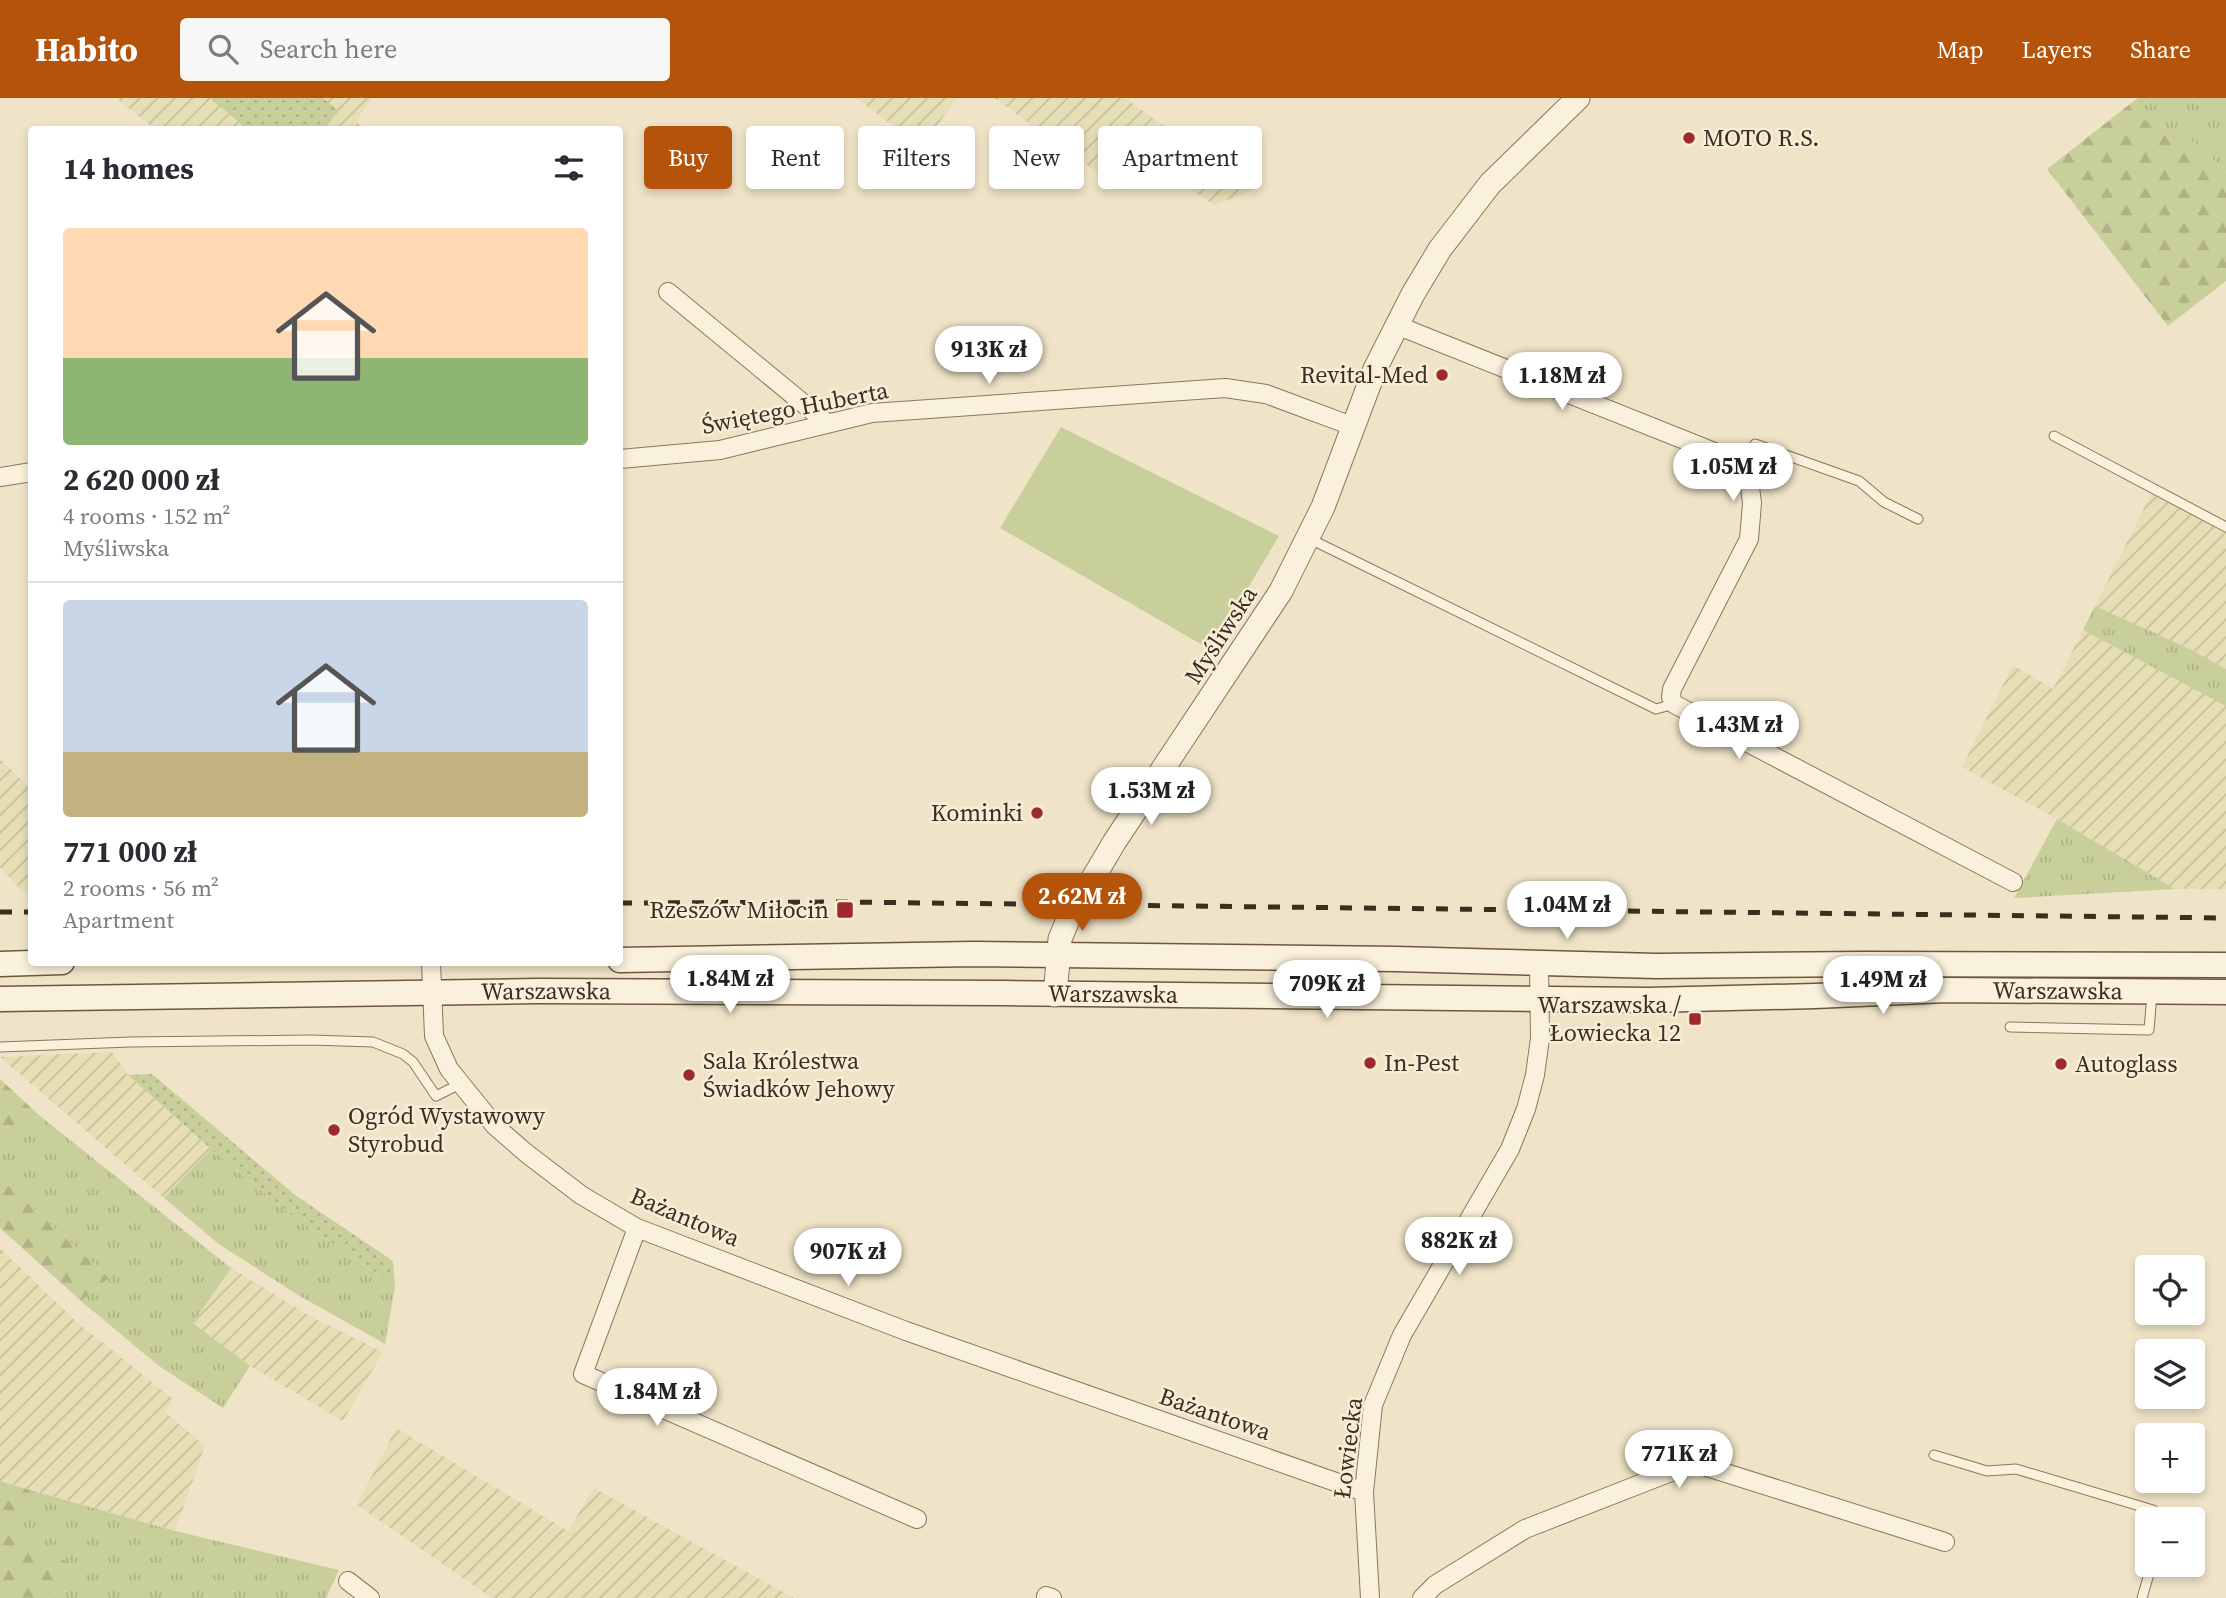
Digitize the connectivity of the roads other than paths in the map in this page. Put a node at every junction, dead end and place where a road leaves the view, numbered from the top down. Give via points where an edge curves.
1 (1578, 98) edge
2 (668, 292) dead end
3 (1396, 325) junction
4 (827, 423) junction
5 (1352, 426) junction
6 (2054, 436) dead end
7 (1755, 444) dead end
8 (623, 459) edge
9 (28, 473) edge
10 (0, 477) edge
11 (1918, 519) dead end
12 (2226, 527) edge
13 (1308, 538) junction
14 (1674, 704) junction
15 (2013, 882) dead end
16 (1058, 956) junction
17 (623, 960) edge
18 (28, 963) edge
19 (1539, 963) junction
20 (0, 964) edge
21 (2226, 965) edge
22 (431, 966) edge
23 (2152, 992) junction
24 (2226, 992) edge
25 (431, 993) junction
26 (1055, 995) junction
27 (1540, 998) junction
28 (0, 999) edge
29 (2010, 1027) dead end
30 (0, 1047) edge
31 (460, 1084) junction
32 (637, 1228) junction
33 (1934, 1454) dead end
34 (1364, 1492) junction
35 (2143, 1507) edge
36 (917, 1519) dead end
37 (1945, 1542) dead end
38 (2148, 1577) edge
39 (348, 1581) dead end
40 (370, 1598) edge
41 (1370, 1598) edge
42 (1422, 1598) edge
43 (2142, 1598) edge

1 - 3 street, Myśliwska via 1499,174 1466,214
2 - 4 street
3 - 5 street, Myśliwska
3 - 14 street via 1742,463 1752,503 1749,539 1672,689
4 - 5 street, Świętego Huberta via 873,413 1225,388 1266,394
4 - 8 street, Świętego Huberta via 720,450
5 - 13 street, Myśliwska
6 - 12 lane
7 - 11 lane via 1859,481 1884,502
9 - 10 street
13 - 14 lane via 1656,709
13 - 16 street, Myśliwska via 1254,634 1088,884 1067,922
14 - 15 street
16 - 17 main road, Warszawska
16 - 19 main road, Warszawska
16 - 26 street, Myśliwska
18 - 20 main road
19 - 21 main road, Warszawska via 1656,967
19 - 27 street, Łowiecka
22 - 25 street, Bażantowa
23 - 24 main road, Warszawska
23 - 27 main road, Warszawska via 1946,990 1725,999
23 - 29 lane via 2149,1030
25 - 26 main road, Warszawska
25 - 28 main road, Warszawska
25 - 31 street, Bażantowa via 434,1036
26 - 27 main road, Warszawska
27 - 34 street, Łowiecka via 1540,1038 1526,1109 1510,1149 1402,1335 1373,1405
30 - 31 lane via 373,1042 413,1062 436,1096
31 - 32 street, Bażantowa via 495,1126 526,1153 581,1195
32 - 34 street, Bażantowa via 906,1331
32 - 36 street via 583,1374
33 - 35 lane via 1987,1471 2016,1469
34 - 41 street, Łowiecka
37 - 42 street via 1694,1463 1525,1529 1435,1585
38 - 43 lane
39 - 40 street

